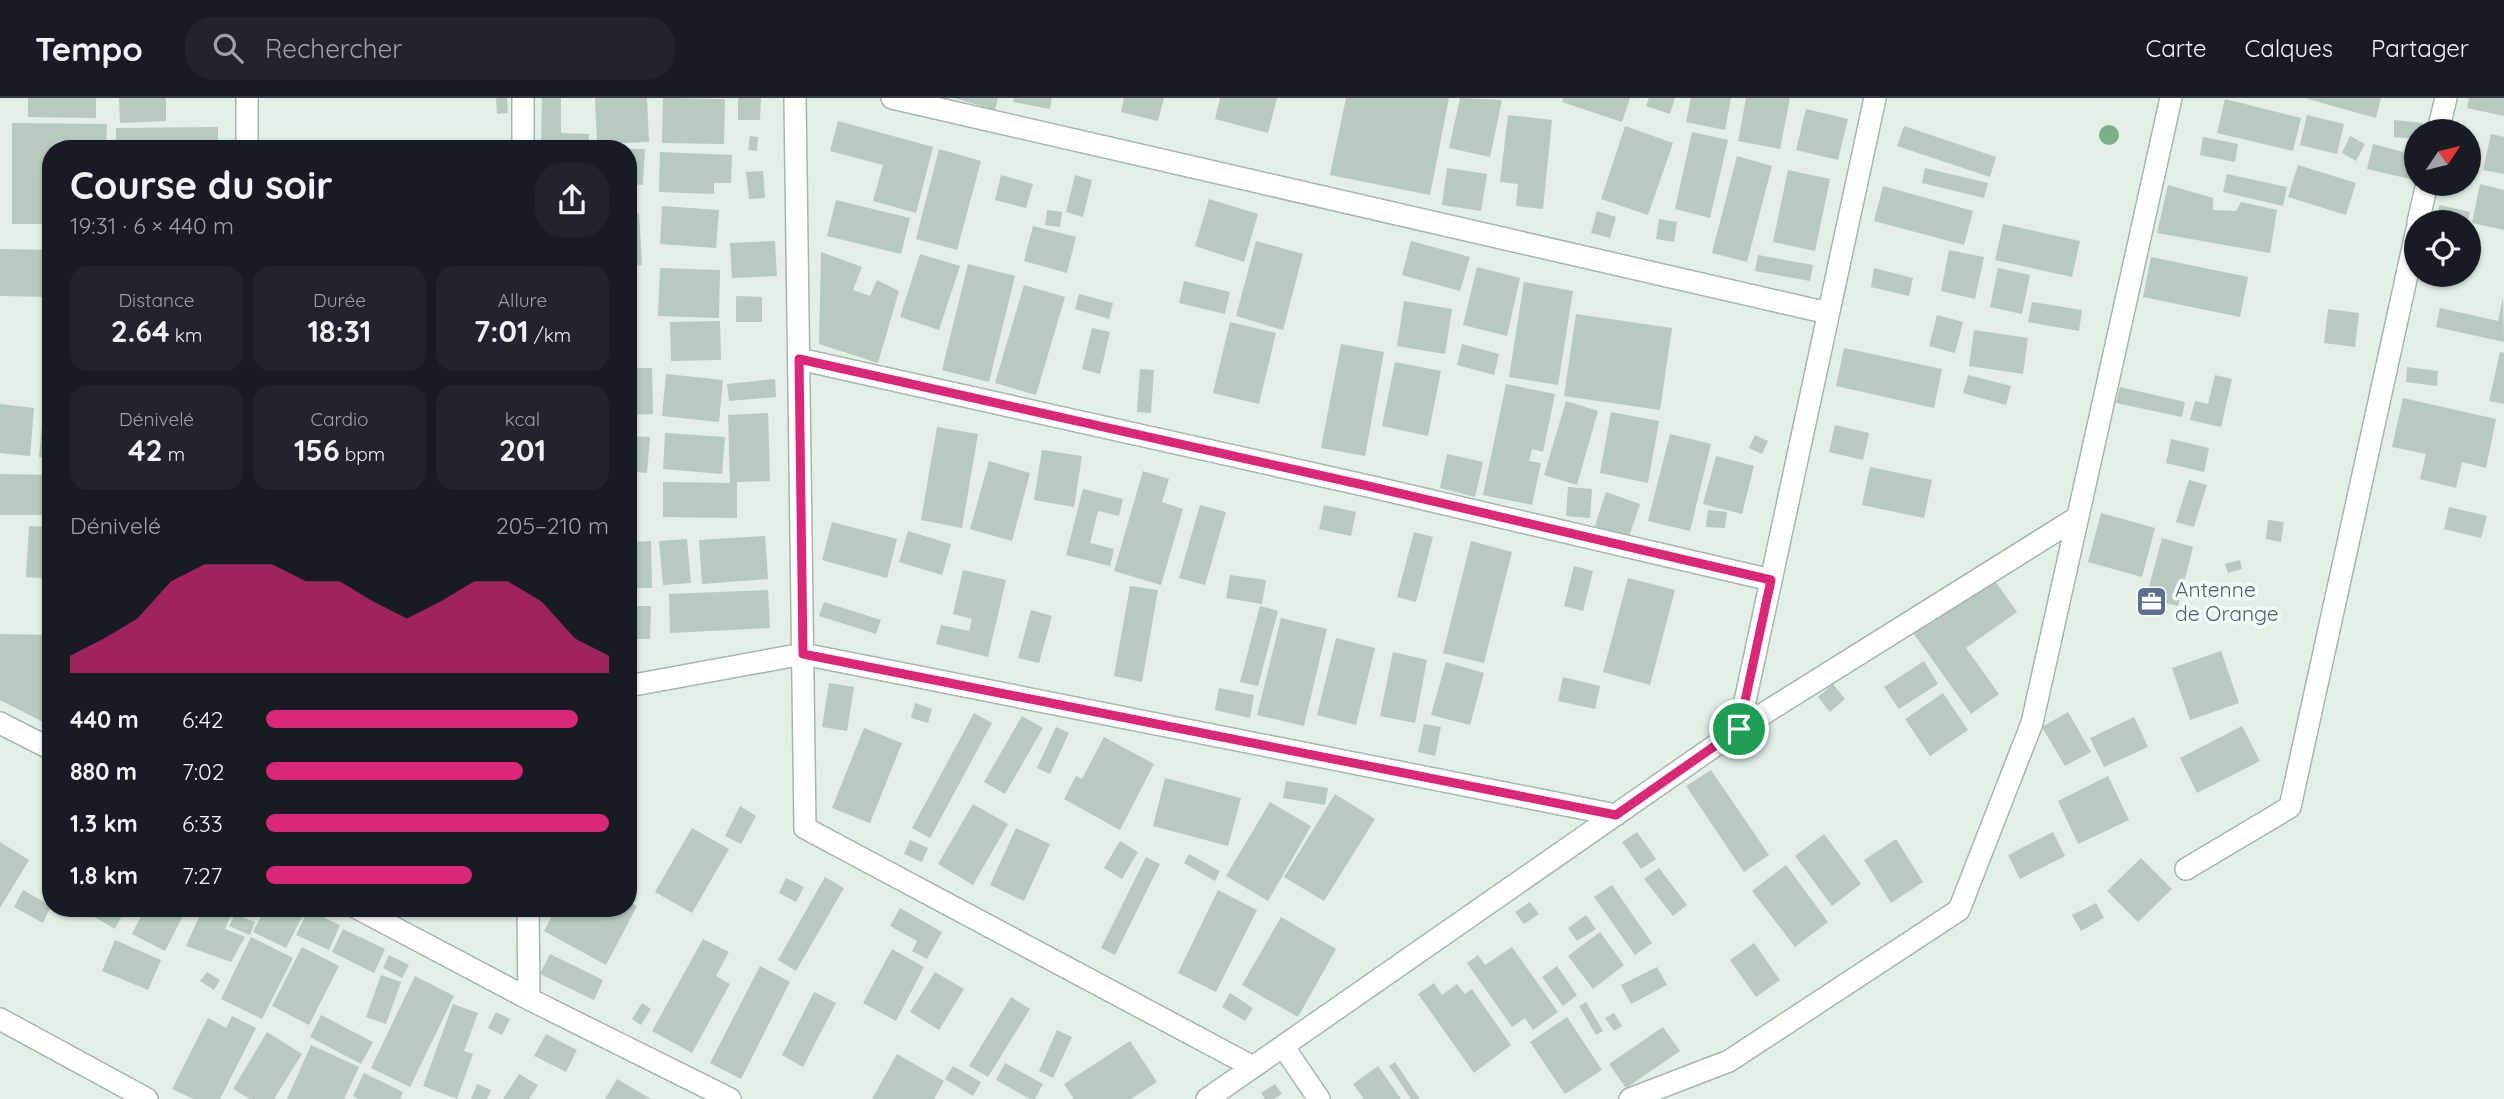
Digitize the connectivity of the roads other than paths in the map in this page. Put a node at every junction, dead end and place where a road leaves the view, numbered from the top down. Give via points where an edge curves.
1 (247, 98) edge
2 (523, 98) edge
3 (795, 98) edge
4 (891, 98) edge
5 (1875, 98) edge
6 (2171, 98) edge
7 (2445, 98) edge
8 (2441, 119) edge
9 (247, 140) edge
10 (523, 140) edge
11 (2404, 287) edge
12 (1828, 313) junction
13 (799, 359) junction
14 (2078, 517) junction
15 (1771, 580) junction
16 (803, 654) junction
17 (637, 684) edge
18 (0, 723) edge
19 (1739, 729) junction
20 (42, 744) edge
21 (1616, 815) junction
22 (2186, 869) dead end
23 (374, 917) edge
24 (528, 917) edge
25 (529, 999) junction
26 (0, 1019) edge
27 (1283, 1046) junction
28 (1253, 1067) junction
29 (695, 1091) edge
30 (147, 1099) edge
31 (730, 1099) edge
32 (1207, 1099) edge
33 (1319, 1099) edge
34 (1630, 1099) edge

1 - 9 street
2 - 10 street
3 - 13 street
4 - 12 street
5 - 12 street
6 - 14 street
7 - 8 street
11 - 22 street via 2290,807
12 - 15 street
13 - 15 street
13 - 16 street
14 - 19 street
14 - 34 street via 2032,723 1959,910 1729,1061
15 - 19 street
16 - 17 street
16 - 21 street
16 - 28 street via 805,828
18 - 20 street
19 - 21 street
21 - 27 street
23 - 25 street
24 - 25 street
25 - 29 street
26 - 30 street
27 - 28 street
27 - 33 street
28 - 32 street
29 - 31 street

